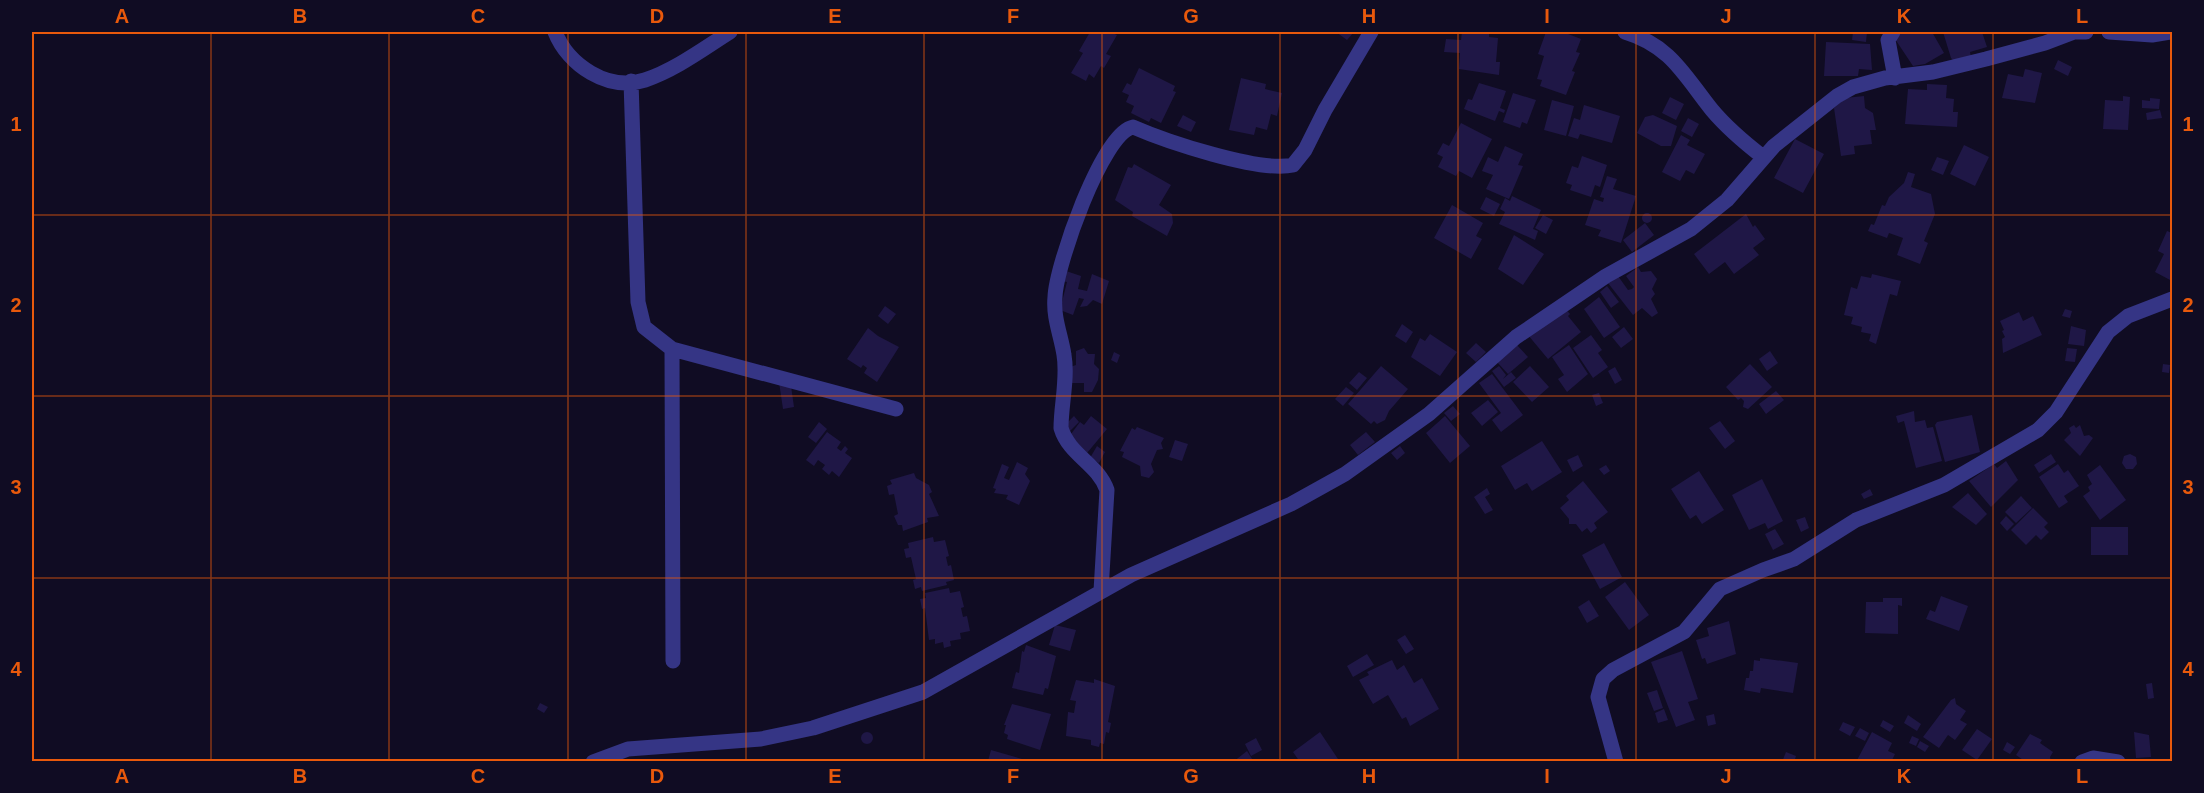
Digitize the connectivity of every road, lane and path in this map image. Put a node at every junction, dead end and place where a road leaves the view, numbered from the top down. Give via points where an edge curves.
1 (555, 32) edge
2 (730, 32) edge
3 (1371, 32) edge
4 (1625, 32) edge
5 (1893, 32) edge
6 (2086, 32) edge
7 (2109, 32) edge
8 (2170, 32) edge
9 (1895, 78) junction
10 (631, 81) junction
11 (1763, 157) junction
12 (2172, 299) edge
13 (672, 349) junction
14 (896, 410) dead end
15 (1101, 591) junction
16 (673, 661) dead end
17 (593, 762) edge
18 (1616, 762) edge
19 (2082, 762) edge
20 (2118, 762) edge

1 - 10 street via 560,44 583,70 611,82
2 - 10 street via 643,81
3 - 15 street via 1293,165 1270,166 1248,161 1164,140 1133,127 1118,139 1095,176 1062,260 1054,309 1064,355 1061,428 1070,447 1096,471 1107,490
4 - 11 street via 1654,44 1682,68 1719,118
5 - 9 street via 1888,40
6 - 9 street
7 - 8 street
9 - 11 street via 1854,87 1837,96
10 - 13 street via 638,302 644,327
11 - 15 street via 1727,200 1691,229 1606,276 1526,330 1429,414 1345,474 1291,504
12 - 18 street via 2128,316 2108,332 2056,412 2038,430 1944,485 1856,520 1794,559 1720,589 1684,632 1602,679 1598,697
13 - 14 street
13 - 16 street
15 - 17 street via 912,696 813,728 761,739 628,749
19 - 20 street via 2093,758

